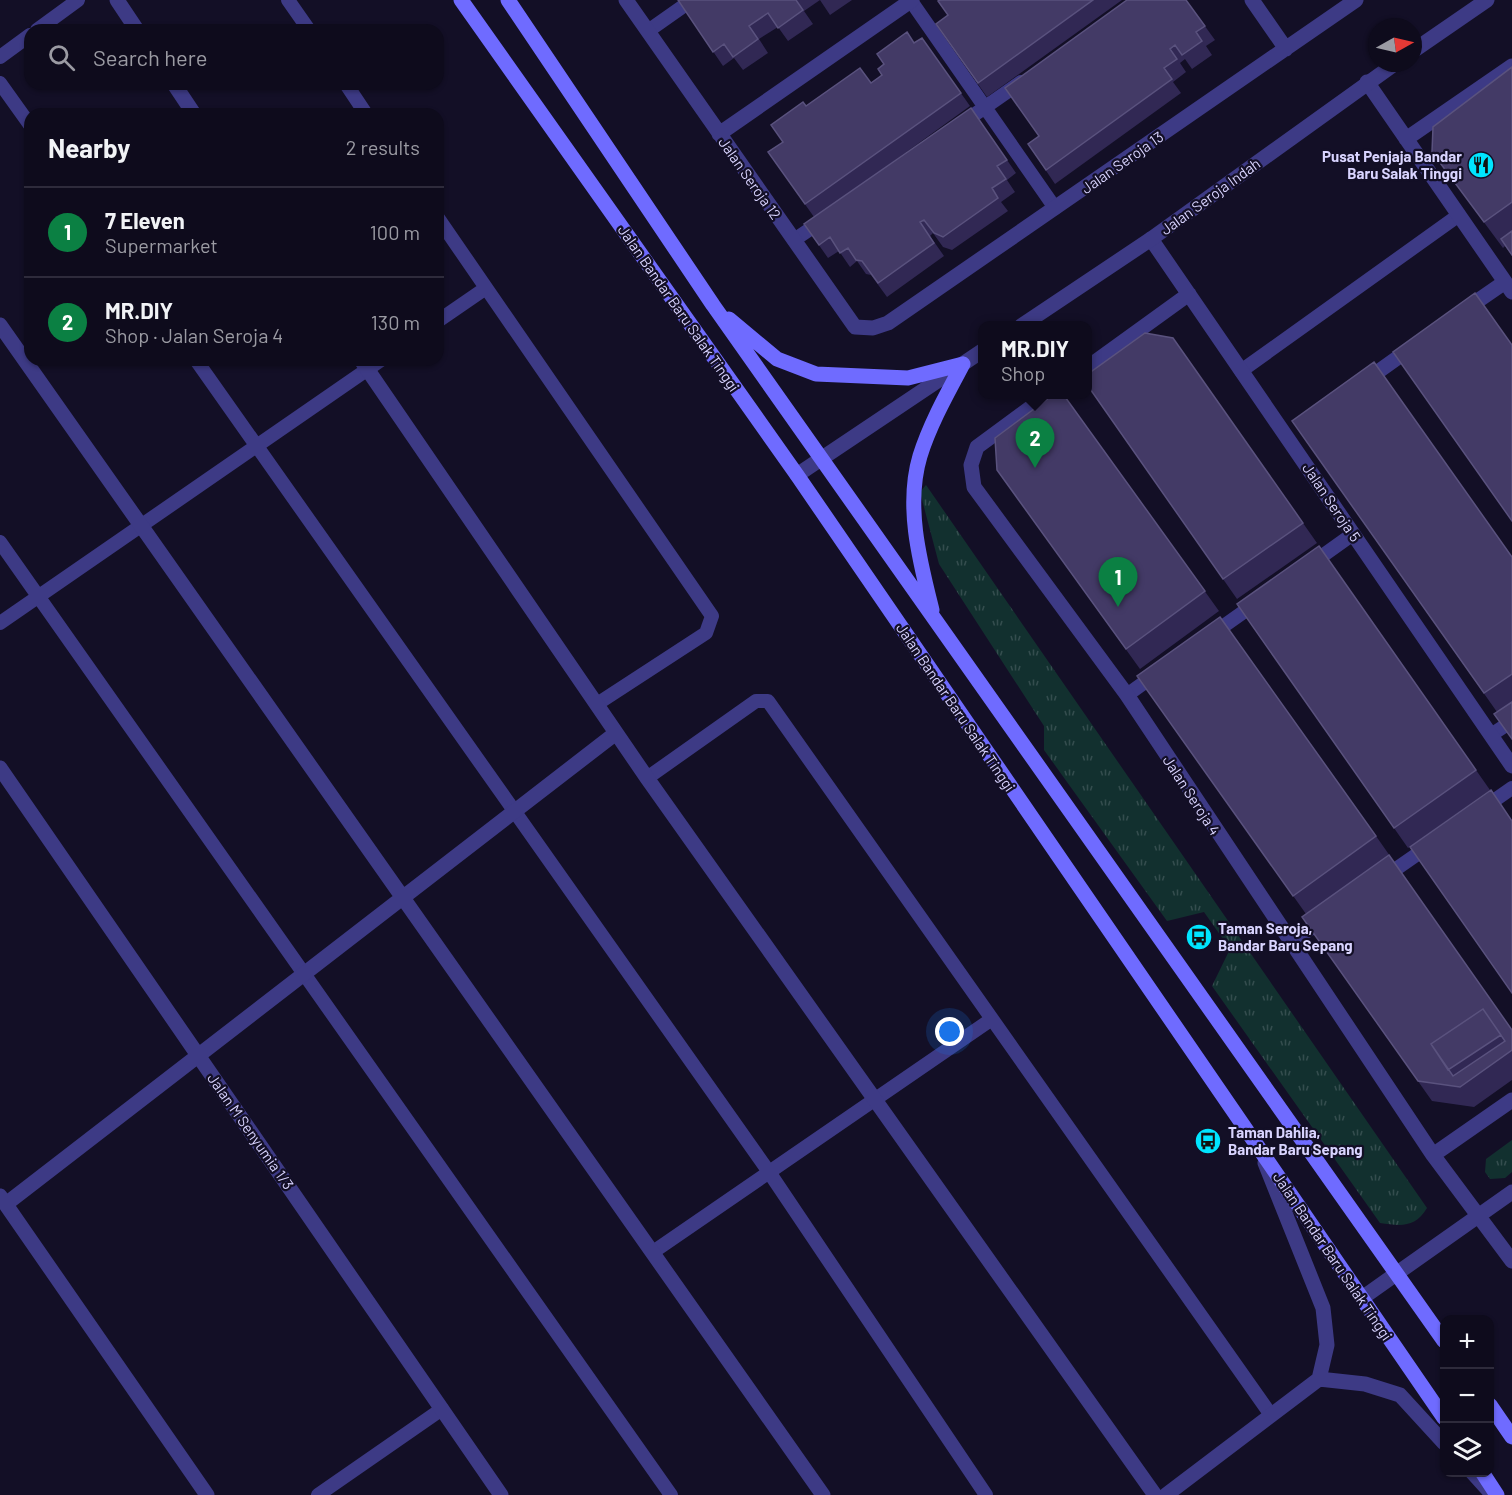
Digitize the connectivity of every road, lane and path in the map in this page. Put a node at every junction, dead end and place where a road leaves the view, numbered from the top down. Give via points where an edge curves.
1 (78, 0) edge
2 (117, 0) edge
3 (288, 0) edge
4 (461, 0) edge
5 (508, 0) edge
6 (626, 0) edge
7 (692, 0) edge
8 (911, 0) edge
9 (1252, 0) edge
10 (1356, 0) edge
11 (1487, 0) edge
12 (45, 24) edge
13 (133, 24) edge
14 (305, 24) edge
15 (648, 31) junction
16 (24, 39) edge
17 (1422, 45) edge
18 (1286, 49) junction
19 (0, 57) edge
20 (1512, 66) edge
21 (1382, 72) edge
22 (1033, 74) edge
23 (1367, 82) junction
24 (0, 83) edge
25 (178, 90) edge
26 (350, 90) edge
27 (190, 108) edge
28 (362, 108) edge
29 (985, 108) junction
30 (24, 117) edge
31 (719, 134) junction
32 (947, 134) edge
33 (1406, 139) junction
34 (1055, 208) junction
35 (832, 213) edge
36 (1459, 215) junction
37 (444, 227) edge
38 (1151, 239) junction
39 (794, 240) junction
40 (1508, 287) edge
41 (486, 288) junction
42 (1189, 294) junction
43 (713, 305) junction
44 (444, 317) edge
45 (1028, 321) edge
46 (1448, 322) edge
47 (888, 323) joint
48 (0, 325) edge
49 (1429, 336) edge
50 (978, 354) edge
51 (24, 359) edge
52 (963, 364) junction
53 (1092, 364) edge
54 (29, 366) edge
55 (200, 366) edge
56 (364, 366) edge
57 (366, 366) edge
58 (1241, 371) junction
59 (1353, 390) edge
60 (1043, 399) edge
61 (257, 446) junction
62 (821, 458) junction
63 (797, 475) junction
64 (141, 526) junction
65 (1353, 534) junction
66 (0, 542) edge
67 (1296, 574) edge
68 (1268, 594) edge
69 (38, 596) junction
70 (935, 619) junction
71 (0, 623) edge
72 (1202, 641) edge
73 (1164, 668) edge
74 (1126, 695) junction
75 (597, 704) junction
76 (1512, 721) edge
77 (616, 733) junction
78 (1491, 735) junction
79 (1512, 766) edge
80 (0, 768) edge
81 (647, 778) junction
82 (1512, 788) edge
83 (515, 811) junction
84 (1473, 815) edge
85 (1444, 835) edge
86 (1367, 889) edge
87 (403, 898) junction
88 (1338, 909) edge
89 (1290, 943) junction
90 (304, 974) junction
91 (992, 1019) junction
92 (199, 1056) junction
93 (875, 1100) junction
94 (1512, 1100) edge
95 (1260, 1149) junction
96 (1433, 1155) junction
97 (769, 1172) junction
98 (1512, 1192) edge
99 (3, 1200) edge
100 (1478, 1215) junction
101 (653, 1252) junction
102 (1512, 1260) edge
103 (1396, 1271) junction
104 (1362, 1298) junction
105 (1440, 1335) edge
106 (1319, 1379) junction
107 (442, 1409) junction
108 (1494, 1411) edge
109 (1440, 1412) edge
110 (1271, 1415) junction
111 (1512, 1437) edge
112 (1440, 1439) edge
113 (1476, 1477) edge
114 (1484, 1477) edge
115 (207, 1495) edge
116 (318, 1495) edge
117 (501, 1495) edge
118 (671, 1495) edge
119 (823, 1495) edge
120 (986, 1495) edge
121 (1155, 1495) edge
122 (1166, 1495) edge
123 (1495, 1495) edge

1 - 12 lane
2 - 13 street
3 - 14 lane
4 - 63 main road, Jalan Bandar Baru Salak Tinggi
5 - 43 main road, Jalan Bandar Baru Salak Tinggi
6 - 15 street, Jalan Seroja 12
7 - 15 lane
8 - 29 lane
8 - 31 street
9 - 18 street
10 - 18 street, Jalan Seroja 13
11 - 17 street
15 - 31 street, Jalan Seroja 12
16 - 19 lane
18 - 34 street, Jalan Seroja 13
20 - 33 street
21 - 23 street, Jalan Seroja Indah
22 - 29 lane
23 - 33 street
23 - 38 street, Jalan Seroja Indah
24 - 30 lane
25 - 27 street
26 - 28 lane
29 - 32 lane
29 - 34 lane
31 - 39 street, Jalan Seroja 12
33 - 36 street
34 - 47 street, Jalan Seroja 13
35 - 39 lane
36 - 40 street
36 - 58 lane
37 - 41 lane
38 - 42 street, Jalan Seroja 5
38 - 45 street, Jalan Seroja Indah
39 - 47 street, Jalan Seroja 12 via 855,327 873,328
40 - 46 street
41 - 44 lane
41 - 75 lane via 712,616 706,633
42 - 53 street
42 - 58 street, Jalan Seroja 5
43 - 52 main road via 777,359 816,374 908,378
43 - 62 main road, Jalan Bandar Baru Salak Tinggi
48 - 51 street
49 - 59 street
50 - 52 street
52 - 62 street
52 - 70 main road via 933,423 920,457 914,490 921,567
54 - 64 street
55 - 61 lane
56 - 61 lane
57 - 75 street
58 - 65 street, Jalan Seroja 5 via 1292,433
60 - 74 street, Jalan Seroja 4 via 977,447 971,465 974,487
61 - 64 lane
61 - 83 lane
62 - 63 street
62 - 70 main road, Jalan Bandar Baru Salak Tinggi
63 - 95 main road, Jalan Bandar Baru Salak Tinggi
64 - 69 lane
64 - 87 street
65 - 67 lane
65 - 78 street, Jalan Seroja 5
66 - 69 lane
68 - 72 lane
69 - 71 lane
69 - 90 lane
70 - 103 main road, Jalan Bandar Baru Salak Tinggi
73 - 74 lane
74 - 89 street, Jalan Seroja 4
75 - 77 street
76 - 78 lane
77 - 81 street
77 - 83 street
78 - 79 street, Jalan Seroja 5
80 - 92 street, Jalan M Senyumia 1/3
81 - 91 lane via 756,701 768,701
81 - 93 street
82 - 84 lane
83 - 87 street
83 - 97 lane
85 - 86 lane
87 - 90 street
87 - 101 street
88 - 89 lane
89 - 96 street, Jalan Seroja 4
90 - 92 street
90 - 118 lane
91 - 93 lane
91 - 110 lane
92 - 99 street
92 - 107 street, Jalan M Senyumia 1/3
93 - 97 lane
93 - 121 street
94 - 96 street
95 - 104 main road, Jalan Bandar Baru Salak Tinggi
95 - 106 street via 1323,1308 1327,1345
96 - 100 street, Jalan Seroja 4
97 - 101 lane
97 - 120 lane
98 - 100 street
99 - 115 street
100 - 102 street, Jalan Seroja 4
100 - 103 street
101 - 119 street
103 - 104 street
103 - 105 main road, Jalan Bandar Baru Salak Tinggi
104 - 109 main road, Jalan Bandar Baru Salak Tinggi
106 - 110 street
106 - 112 street via 1365,1384 1400,1395
107 - 116 lane
107 - 117 street, Jalan M Senyumia 1/3
108 - 111 main road
110 - 122 street
113 - 123 street
114 - 123 main road

